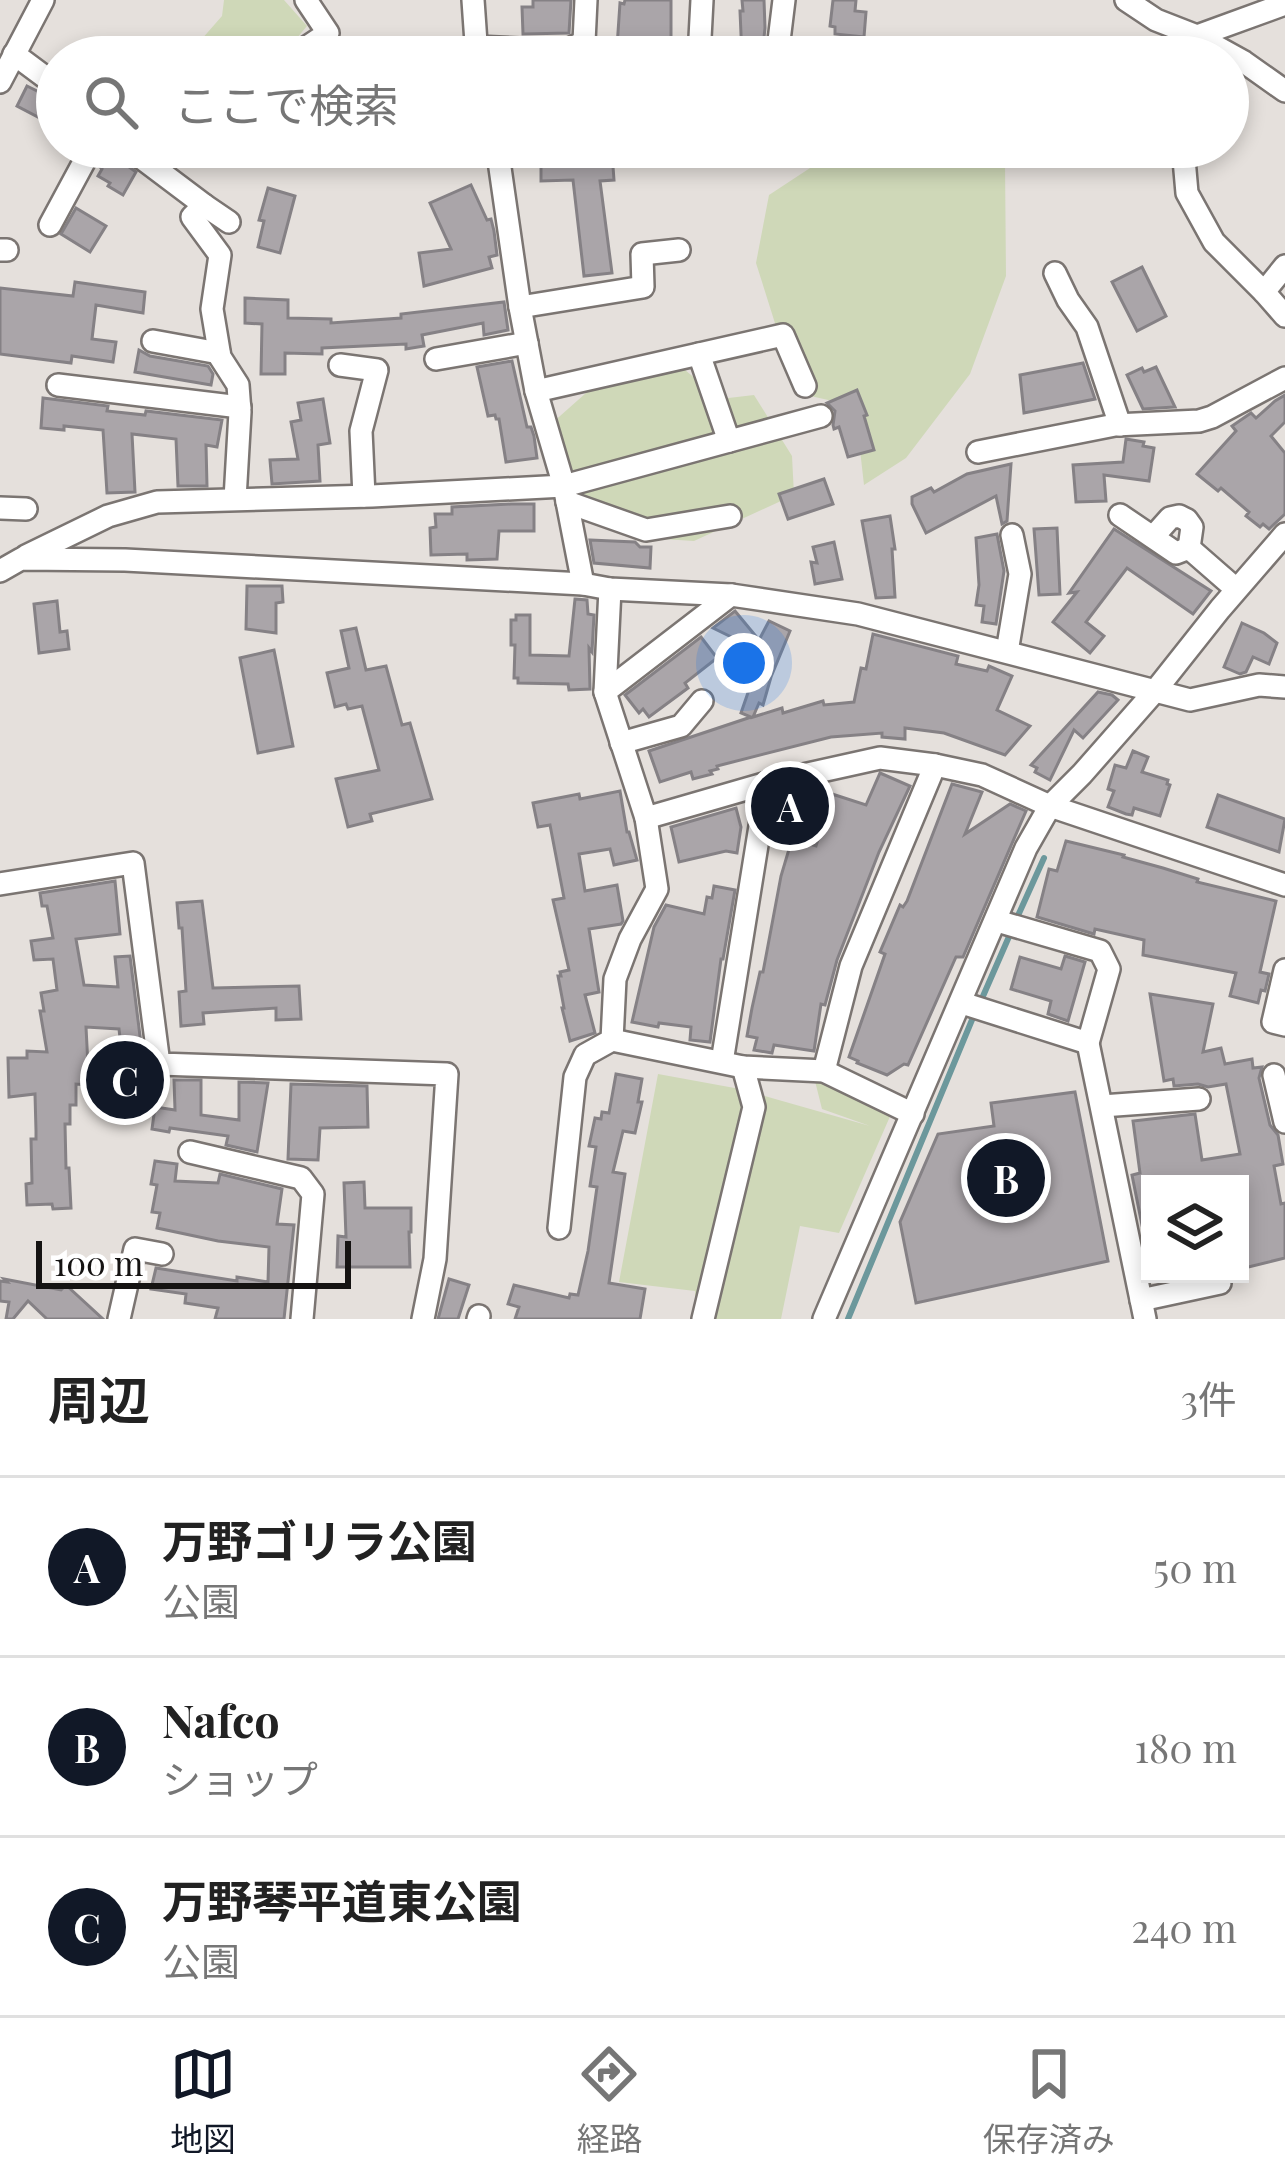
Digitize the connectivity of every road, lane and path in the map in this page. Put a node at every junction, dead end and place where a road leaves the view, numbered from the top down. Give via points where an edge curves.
1 (43, 0) edge
2 (306, 0) edge
3 (473, 0) edge
4 (586, 0) edge
5 (702, 0) edge
6 (784, 0) edge
7 (1126, 0) edge
8 (1285, 4) edge
9 (0, 27) edge
10 (324, 36) edge
11 (476, 36) edge
12 (584, 36) edge
13 (700, 36) edge
14 (780, 36) edge
15 (1197, 36) joint
16 (18, 46) junction
17 (36, 64) edge
18 (1249, 66) edge
19 (0, 82) edge
20 (1285, 91) edge
21 (81, 168) edge
22 (155, 168) edge
23 (500, 168) edge
24 (1185, 168) edge
25 (204, 205) junction
26 (229, 222) dead end
27 (50, 225) dead end
28 (679, 250) dead end
29 (1285, 266) edge
30 (1055, 273) dead end
31 (1264, 292) junction
32 (520, 307) junction
33 (1285, 316) edge
34 (153, 341) dead end
35 (527, 343) junction
36 (219, 353) junction
37 (698, 354) junction
38 (436, 359) dead end
39 (340, 365) dead end
40 (1285, 378) edge
41 (58, 385) dead end
42 (805, 386) dead end
43 (536, 392) junction
44 (240, 407) junction
45 (821, 416) dead end
46 (1120, 425) junction
47 (729, 441) junction
48 (978, 452) dead end
49 (565, 494) junction
50 (364, 496) junction
51 (235, 499) junction
52 (0, 508) edge
53 (26, 509) dead end
54 (1120, 515) dead end
55 (730, 516) dead end
56 (1285, 534) edge
57 (1012, 536) dead end
58 (1153, 537) junction
59 (1189, 548) junction
60 (21, 559) junction
61 (0, 572) edge
62 (583, 584) junction
63 (610, 589) junction
64 (1236, 590) junction
65 (730, 595) junction
66 (1007, 652) junction
67 (1285, 687) edge
68 (1155, 691) junction
69 (605, 692) junction
70 (702, 700) dead end
71 (621, 743) junction
72 (934, 765) junction
73 (767, 783) junction
74 (1050, 806) junction
75 (646, 818) junction
76 (0, 884) edge
77 (1285, 885) edge
78 (1008, 924) junction
79 (1285, 970) edge
80 (970, 1006) junction
81 (1285, 1024) edge
82 (612, 1040) junction
83 (1088, 1042) junction
84 (733, 1064) junction
85 (824, 1071) junction
86 (1274, 1076) dead end
87 (1199, 1099) dead end
88 (1102, 1106) junction
89 (913, 1114) junction
90 (1285, 1122) edge
91 (190, 1152) dead end
92 (559, 1228) dead end
93 (1139, 1238) edge
94 (162, 1254) dead end
95 (1220, 1283) dead end
96 (1143, 1310) edge
97 (119, 1319) edge
98 (302, 1319) edge
99 (423, 1319) edge
100 (704, 1319) edge
101 (824, 1319) edge

1 - 16 street
2 - 10 street
3 - 11 street
4 - 12 street
5 - 13 street
6 - 14 street
7 - 15 street
8 - 15 street
9 - 16 street
16 - 17 street
16 - 19 street
18 - 20 street
21 - 27 street
22 - 25 street
23 - 32 street
24 - 31 street via 1187,193 1214,242
25 - 26 street
25 - 36 street via 192,217 220,255 212,310
28 - 32 street via 642,254 643,287
29 - 31 street
30 - 46 street via 1087,327
31 - 33 street
32 - 35 street
34 - 36 street
35 - 38 street
35 - 43 street
36 - 44 street via 238,385
37 - 42 street via 783,335
37 - 43 street
37 - 47 street
39 - 50 street via 376,370 361,431
40 - 46 street via 1199,421
41 - 44 street
43 - 49 street
44 - 51 street
45 - 47 street
46 - 48 street
47 - 49 street
49 - 50 street
49 - 55 street via 646,530
49 - 62 street
50 - 51 street
51 - 60 street via 158,502
52 - 53 street
54 - 58 street
56 - 64 street
57 - 66 street via 1020,574
58 - 59 street via 1176,553
58 - 59 street via 1179,515 1192,527
59 - 64 street
60 - 61 street
60 - 62 street
62 - 63 street
63 - 65 street
63 - 69 street
64 - 68 street
65 - 66 street via 858,614
65 - 69 street
66 - 68 street
67 - 68 street via 1190,700
68 - 74 street
69 - 71 street
70 - 71 street via 681,726
71 - 75 street
72 - 73 street via 880,758
72 - 74 street via 982,775
72 - 85 street via 851,966
73 - 75 street
73 - 84 street
74 - 77 street
74 - 78 street via 1027,848
75 - 82 street via 657,889 615,979
76 - 99 street via 133,863 159,1064 447,1074 435,1259
78 - 80 street
78 - 83 street via 1100,951 1109,969
79 - 81 street via 1273,1022
80 - 83 street
80 - 89 street
82 - 84 street
82 - 92 street via 585,1055 574,1077
83 - 88 street
84 - 85 street
84 - 100 street via 754,1107
85 - 89 street
86 - 90 street
87 - 88 street
88 - 93 street
89 - 101 street
91 - 98 street via 301,1178 313,1194
93 - 96 street
94 - 97 street via 135,1250
95 - 96 street

